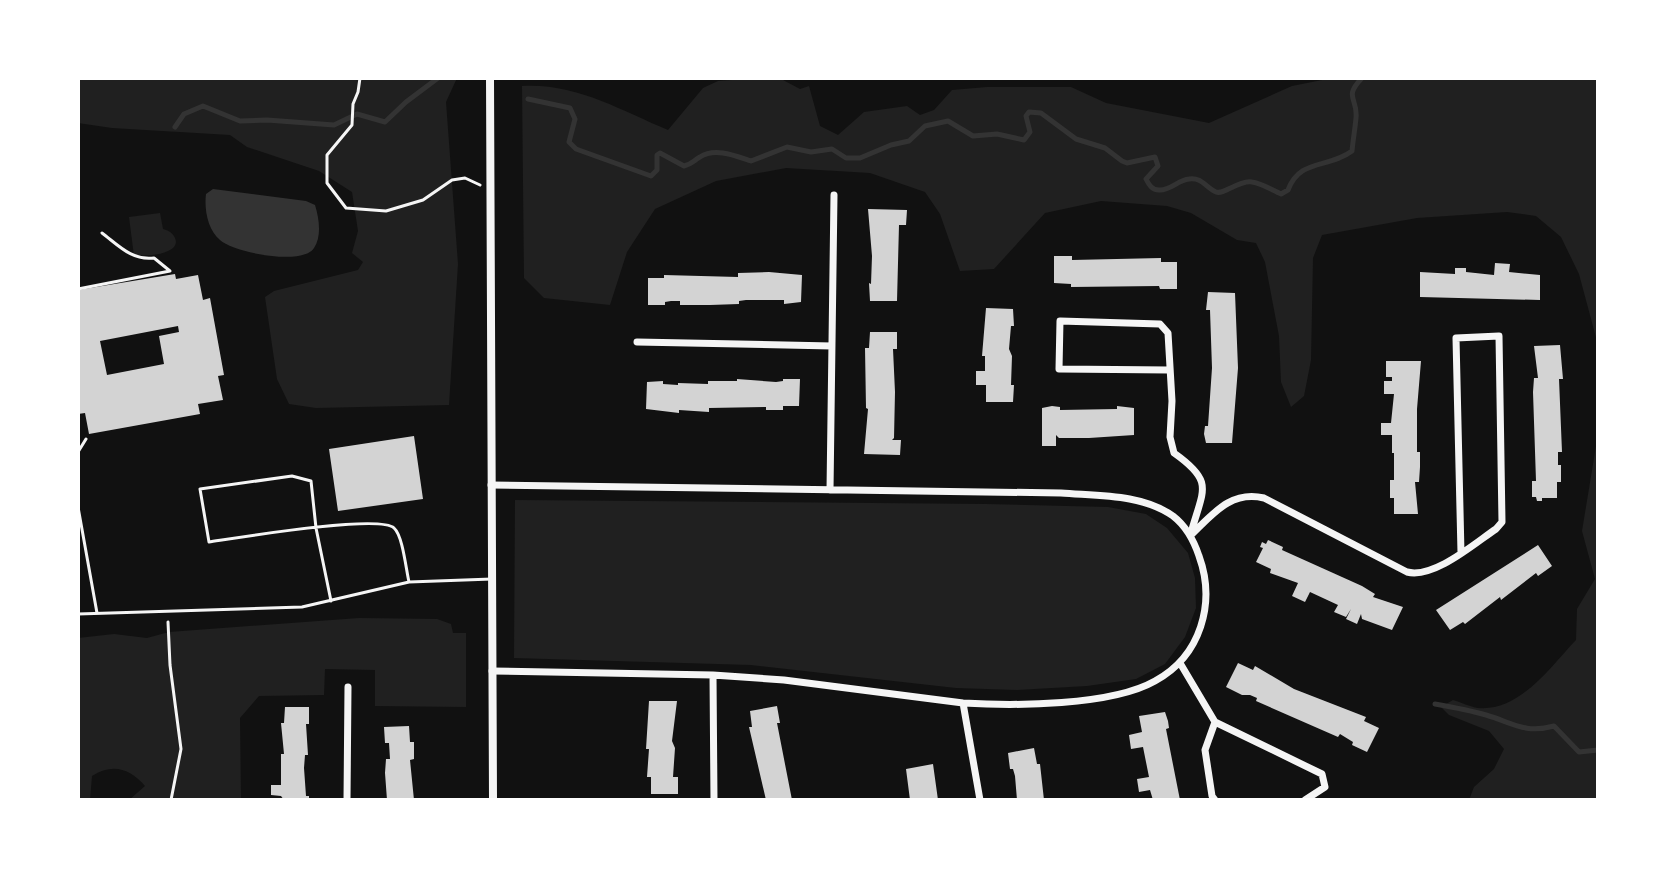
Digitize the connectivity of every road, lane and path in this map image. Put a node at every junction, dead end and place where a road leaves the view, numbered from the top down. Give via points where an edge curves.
1 (360, 78) edge
2 (490, 78) edge
3 (491, 190) junction
4 (834, 195) dead end
5 (102, 233) dead end
6 (78, 289) edge
7 (637, 342) dead end
8 (832, 346) junction
9 (1169, 370) junction
10 (86, 439) dead end
11 (78, 452) edge
12 (491, 485) junction
13 (830, 490) junction
14 (78, 507) edge
15 (316, 528) junction
16 (1191, 535) junction
17 (1461, 553) junction
18 (492, 579) junction
19 (409, 582) junction
20 (331, 601) junction
21 (168, 612) junction
22 (97, 613) junction
23 (78, 614) edge
24 (1180, 663) junction
25 (492, 671) junction
26 (713, 675) junction
27 (348, 687) dead end
28 (963, 703) junction
29 (1215, 722) junction
30 (171, 800) edge
31 (347, 800) edge
32 (493, 800) edge
33 (714, 800) edge
34 (980, 800) edge
35 (1215, 800) edge
36 (1305, 800) edge

1 - 3 path via 352,125 327,155 327,183 346,208 386,211 423,200 452,180 465,178
2 - 3 street
3 - 12 street
4 - 8 street
5 - 6 path via 134,256 154,258 170,271
7 - 8 street
8 - 13 street
9 - 9 street via 1168,333 1160,324 1060,321 1059,369
9 - 16 street via 1174,453 1195,468 1203,489
10 - 11 path
12 - 13 street
12 - 18 street
13 - 16 street via 1130,499 1174,517
14 - 22 lane
15 - 15 lane via 311,481 292,476 200,489 209,542
15 - 19 lane via 382,522 394,527
15 - 20 lane
16 - 17 street via 1225,504 1249,494 1407,572 1435,568
16 - 24 street via 1208,582 1208,598 1201,625
17 - 17 street via 1502,522 1499,336 1456,338
18 - 19 lane
18 - 25 street
19 - 20 lane
20 - 21 lane via 270,610
21 - 22 lane
21 - 30 path via 181,749
22 - 23 lane
24 - 28 street via 1157,681 1120,693 1063,701
24 - 29 street
25 - 26 street
25 - 32 street
26 - 28 street
26 - 33 street
27 - 31 street
28 - 34 street
29 - 35 street via 1205,750
29 - 36 street via 1322,774 1325,787

